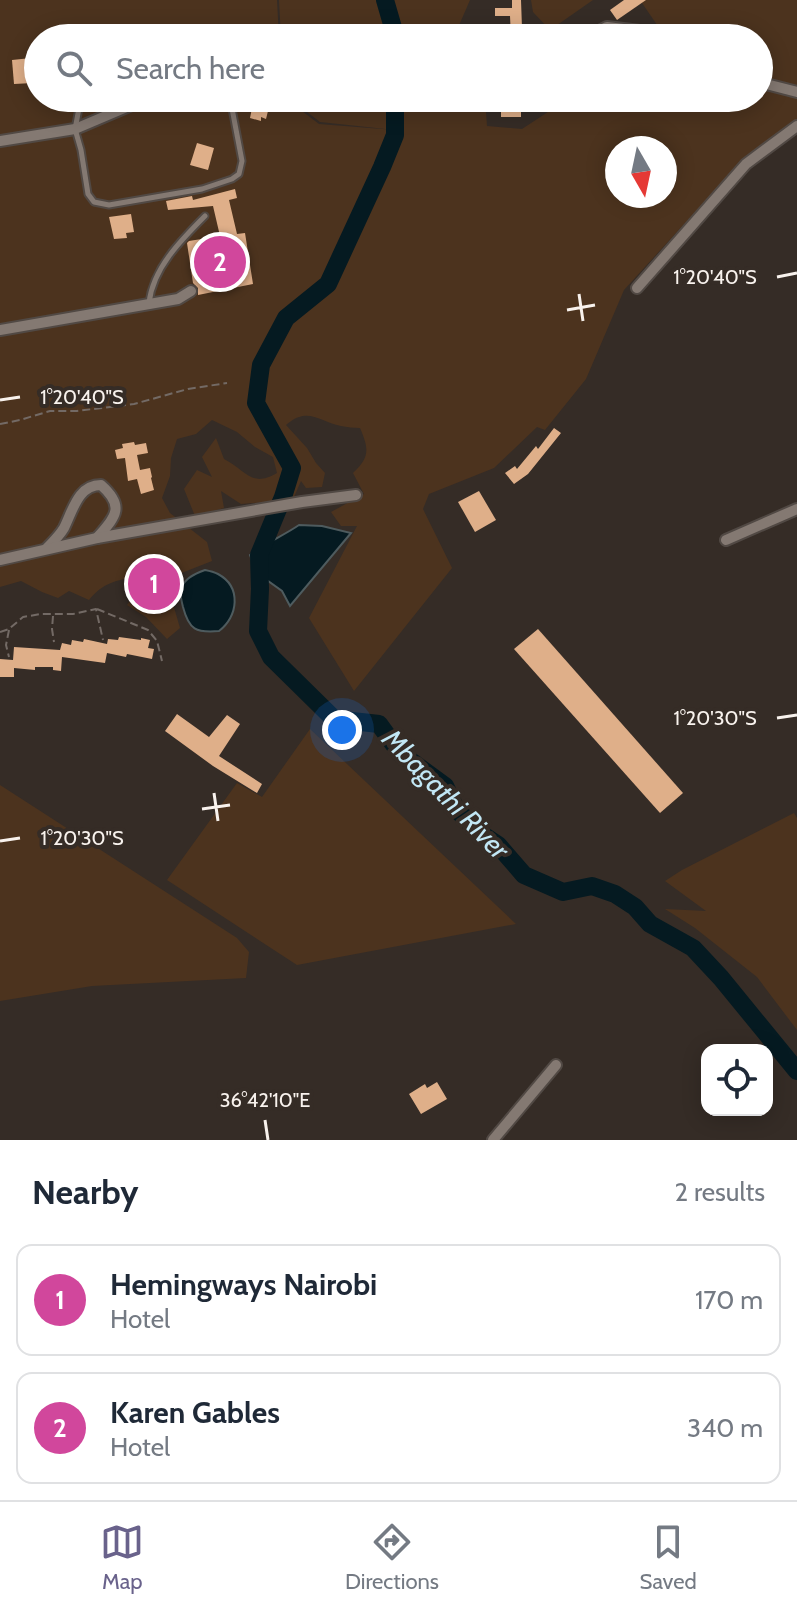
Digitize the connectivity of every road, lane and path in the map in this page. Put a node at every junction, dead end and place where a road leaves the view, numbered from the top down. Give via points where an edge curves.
1 (773, 86) edge
2 (797, 92) edge
3 (78, 112) edge
4 (115, 112) edge
5 (233, 112) edge
6 (797, 126) edge
7 (75, 129) junction
8 (0, 141) edge
9 (205, 216) dead end
10 (637, 288) dead end
11 (191, 291) dead end
12 (149, 304) junction
13 (0, 330) edge
14 (227, 383) dead end
15 (0, 424) edge
16 (356, 495) dead end
17 (797, 509) edge
18 (97, 538) junction
19 (726, 540) dead end
20 (46, 549) junction
21 (0, 560) edge
22 (96, 609) junction
23 (53, 615) junction
24 (9, 629) junction
25 (0, 632) edge
26 (103, 640) dead end
27 (54, 642) dead end
28 (9, 657) dead end
29 (162, 661) dead end
30 (556, 1065) dead end
31 (493, 1140) edge

1 - 2 street
3 - 7 lane
4 - 7 street
5 - 7 lane via 242,161 239,174 202,189 109,205 94,202 88,194
6 - 10 street via 746,164
7 - 8 street
9 - 12 lane via 176,245 151,288
11 - 12 street
12 - 13 street
14 - 15 path via 134,404 50,411
16 - 18 street
17 - 19 street
18 - 20 street
18 - 20 street via 116,507 112,494 101,485 84,489
20 - 21 street
22 - 23 path
22 - 26 path
22 - 29 path via 148,630
23 - 24 path via 23,617
23 - 27 path
24 - 25 path
24 - 28 path
30 - 31 street

